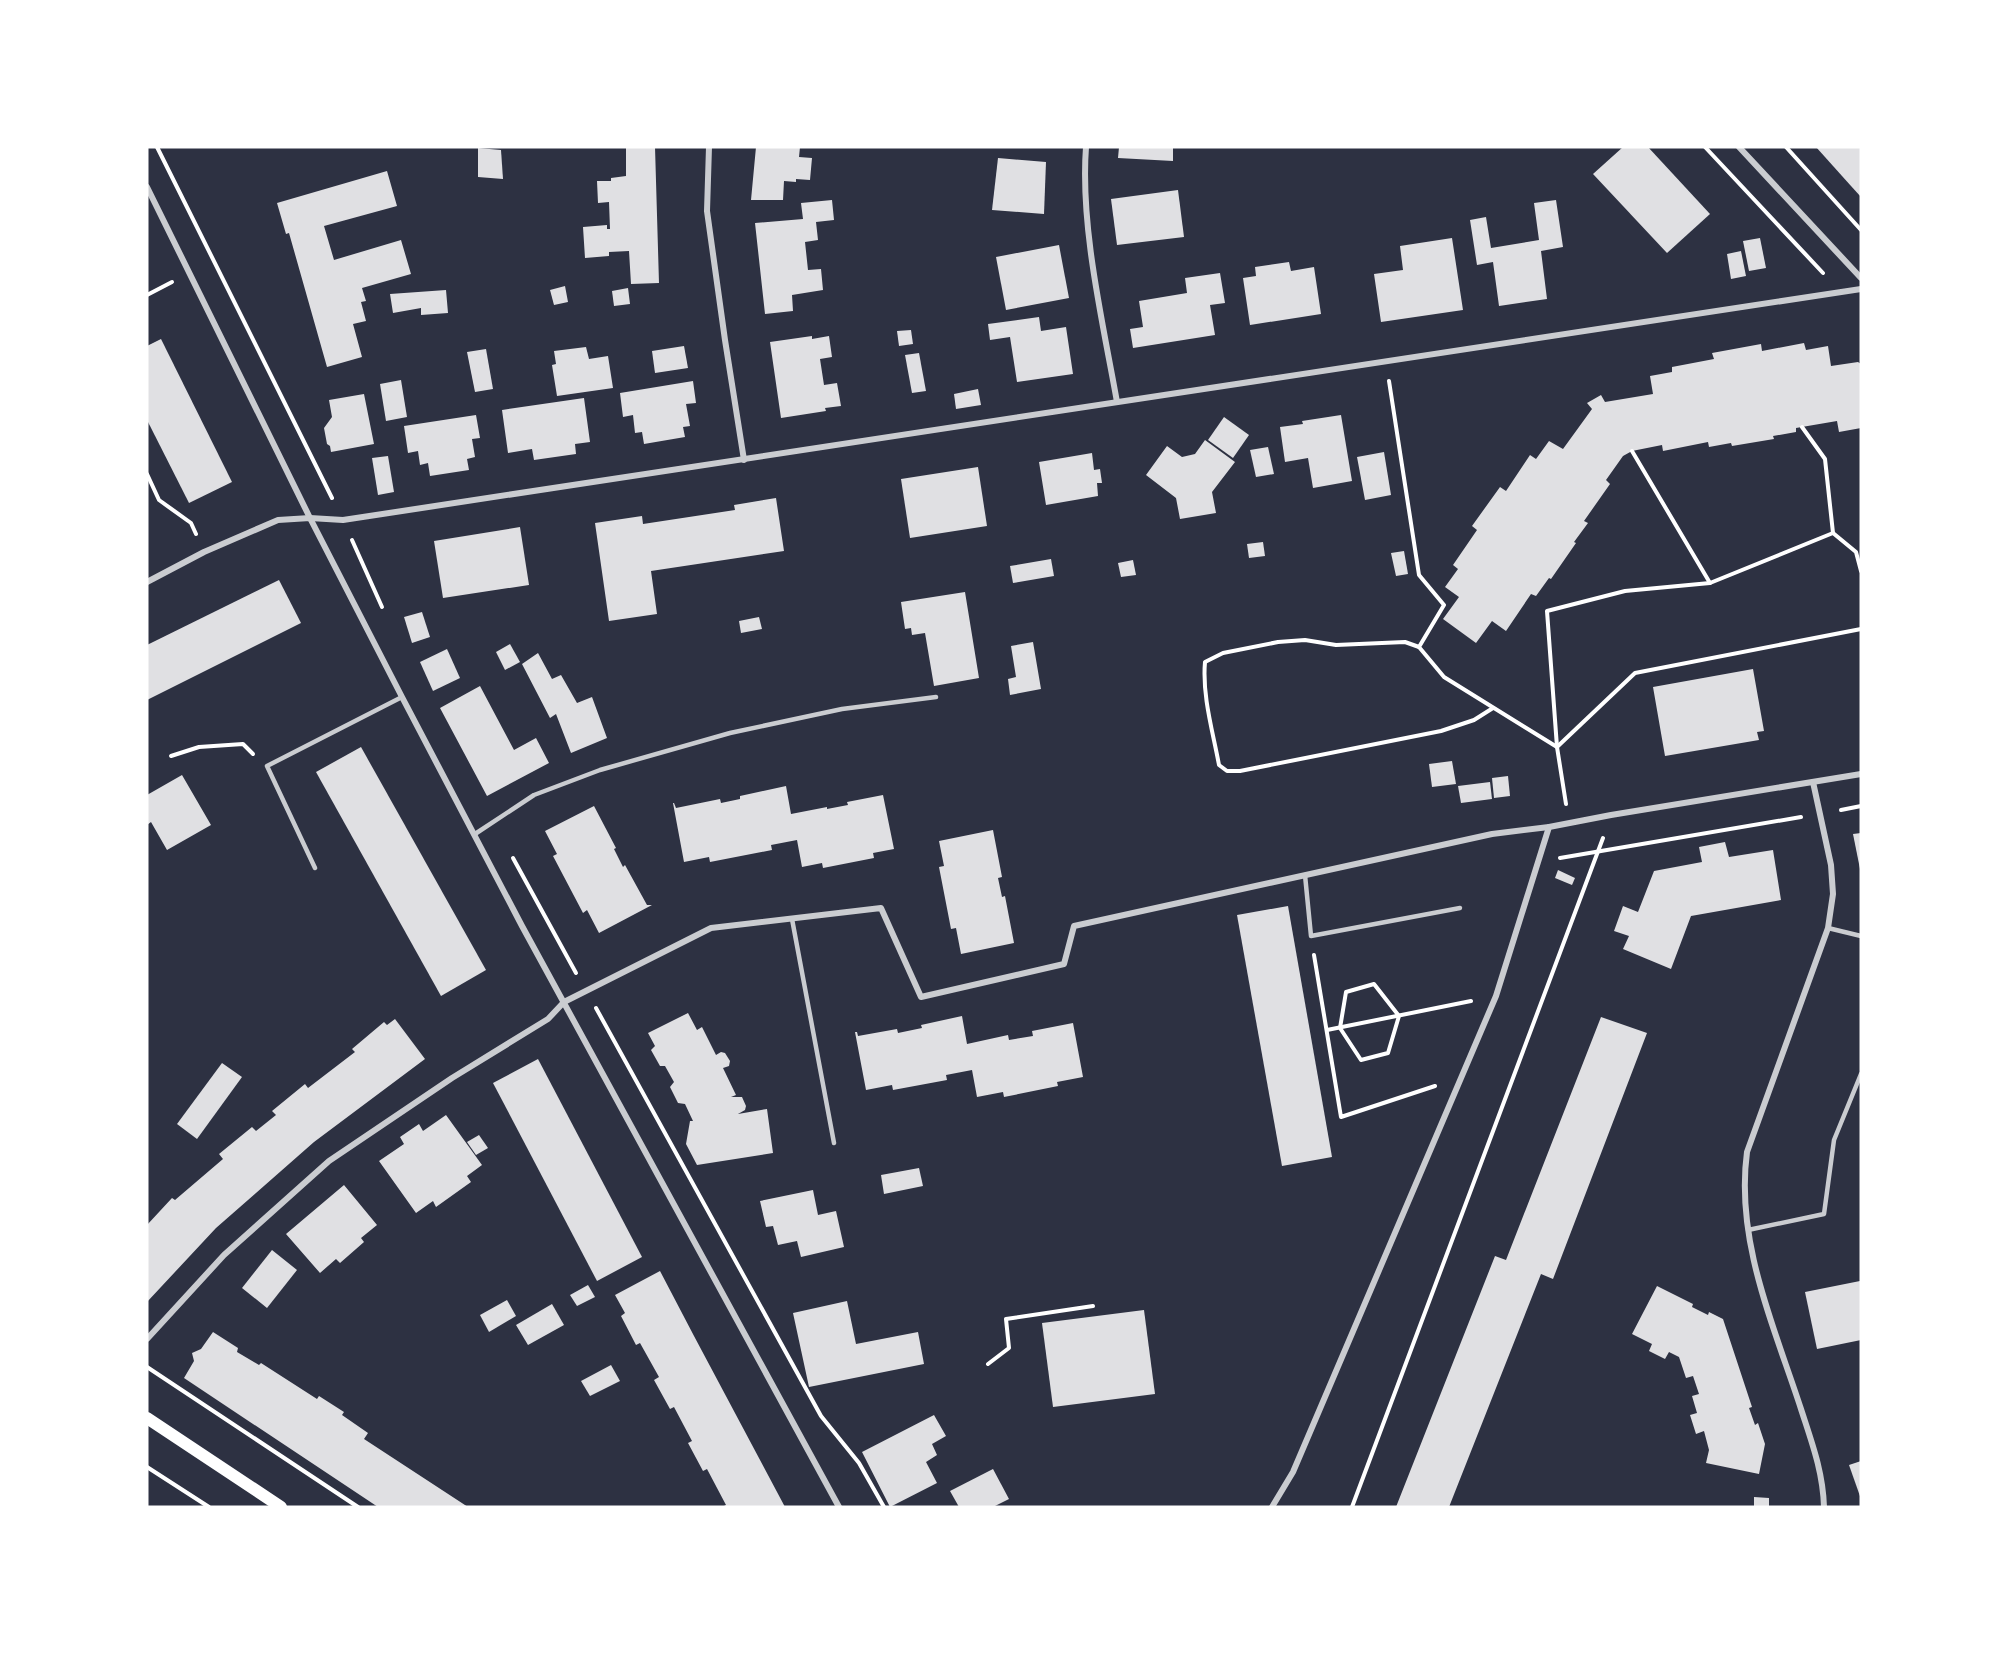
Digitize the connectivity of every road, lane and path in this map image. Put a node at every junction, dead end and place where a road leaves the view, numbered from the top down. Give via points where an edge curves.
1 (709, 147) edge
2 (1086, 147) edge
3 (1705, 147) edge
4 (1739, 147) edge
5 (1786, 147) edge
6 (147, 188) edge
7 (1861, 230) edge
8 (1807, 255) dead end
9 (189, 274) junction
10 (1861, 278) edge
11 (1861, 290) edge
12 (147, 295) edge
13 (1386, 362) junction
14 (1117, 402) junction
15 (1803, 427) dead end
16 (1632, 451) dead end
17 (744, 460) junction
18 (147, 474) edge
19 (310, 518) junction
20 (1833, 533) junction
21 (204, 552) junction
22 (1861, 571) edge
23 (147, 582) edge
24 (1710, 583) junction
25 (1861, 629) edge
26 (1419, 647) junction
27 (936, 696) dead end
28 (402, 697) junction
29 (1494, 708) junction
30 (1557, 747) junction
31 (171, 756) dead end
32 (267, 766) junction
33 (1861, 774) edge
34 (1813, 782) junction
35 (1861, 806) edge
36 (1820, 813) junction
37 (1611, 815) junction
38 (1569, 822) junction
39 (1549, 827) junction
40 (476, 834) junction
41 (1597, 852) junction
42 (1539, 861) junction
43 (315, 868) dead end
44 (1305, 875) junction
45 (1460, 908) dead end
46 (792, 919) junction
47 (1828, 927) junction
48 (1311, 936) junction
49 (1861, 936) edge
50 (1496, 996) junction
51 (564, 1002) junction
52 (1400, 1016) junction
53 (1340, 1028) junction
54 (1327, 1030) junction
55 (1861, 1074) edge
56 (1463, 1077) junction
57 (834, 1143) dead end
58 (1748, 1230) junction
59 (1093, 1306) dead end
60 (147, 1339) edge
61 (988, 1364) dead end
62 (147, 1367) edge
63 (147, 1418) edge
64 (147, 1467) edge
65 (209, 1507) edge
66 (281, 1507) edge
67 (358, 1507) edge
68 (839, 1507) edge
69 (1272, 1507) edge
70 (1352, 1507) edge
71 (1824, 1507) edge

1 - 17 street via 707,211
2 - 14 street via 1088,226
3 - 8 path
4 - 10 street
5 - 7 path
6 - 9 street
9 - 12 path
9 - 19 street
11 - 13 street
13 - 14 street
13 - 26 path via 1419,575 1444,605
14 - 17 street
15 - 20 path via 1825,459
16 - 24 path
17 - 19 street via 343,520
18 - 21 path via 159,500 191,523
19 - 21 street via 278,520
19 - 28 street
20 - 22 path via 1856,552
20 - 24 path
21 - 23 street
24 - 30 path via 1625,591 1547,610
25 - 30 path via 1635,673
26 - 29 path via 1444,677
26 - 29 path via 1405,642 1336,645 1305,640 1223,653 1205,662 1207,699 1219,765 1227,771 1240,771 1441,731 1474,720
27 - 40 lane via 842,709 730,733 600,770 534,795
28 - 32 lane
28 - 40 street
29 - 30 path
30 - 38 path
31 - 32 path via 199,747 243,744
32 - 43 lane
33 - 34 street
34 - 36 street
34 - 37 street
35 - 36 path
36 - 41 path
36 - 47 street via 1833,894
37 - 38 street
37 - 41 path
38 - 39 street
39 - 42 street
39 - 44 street via 1492,834
40 - 51 street
41 - 42 path
41 - 70 path
42 - 50 street
44 - 46 street via 1074,926 1064,964 921,997 880,908
44 - 48 lane
45 - 48 lane
46 - 51 street via 711,928
46 - 57 lane
47 - 49 lane
47 - 58 street via 1747,1152 1744,1210
48 - 54 path
50 - 52 path
50 - 56 street
51 - 60 street via 548,1018 452,1077 329,1161 224,1255
51 - 68 street
52 - 53 path
52 - 53 path via 1388,1053 1361,1060
52 - 53 path via 1374,984 1346,992
53 - 54 path
54 - 56 path via 1341,1117
55 - 58 lane via 1834,1140 1824,1214
56 - 69 street via 1293,1472
58 - 71 street via 1752,1259 1821,1470
59 - 61 path via 1006,1319 1009,1348
62 - 67 path
63 - 66 main road
64 - 65 path

